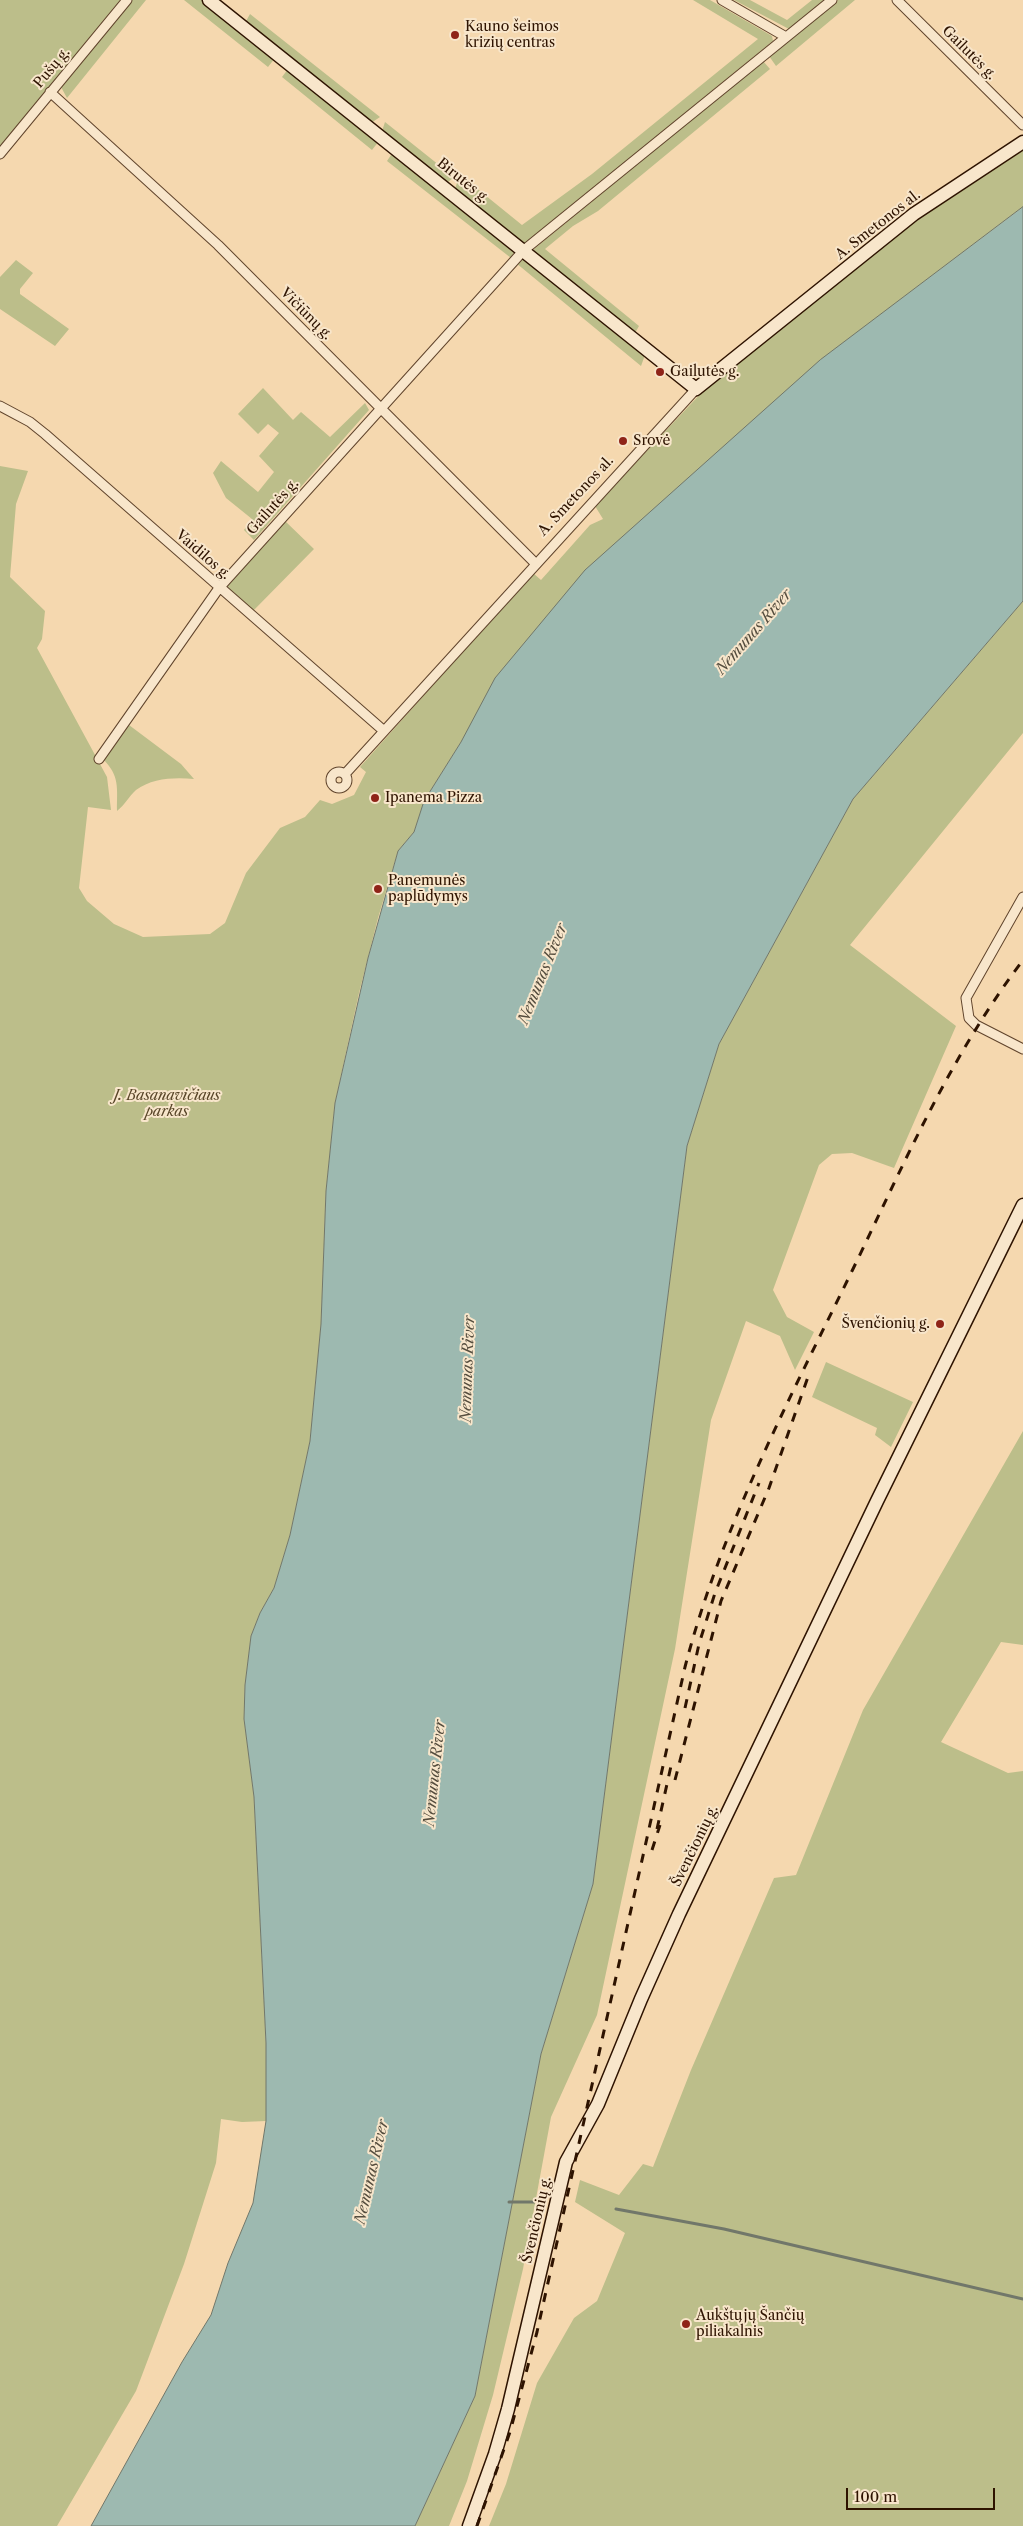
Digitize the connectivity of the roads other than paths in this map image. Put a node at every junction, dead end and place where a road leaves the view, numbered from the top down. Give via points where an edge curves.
1 (127, 0) edge
2 (209, 0) edge
3 (722, 0) edge
4 (832, 0) edge
5 (896, 0) edge
6 (786, 37) junction
7 (50, 92) junction
8 (1023, 125) edge
9 (1023, 142) edge
10 (0, 154) edge
11 (524, 250) junction
12 (696, 389) junction
13 (0, 406) edge
14 (380, 408) junction
15 (535, 563) junction
16 (219, 588) junction
17 (384, 731) junction
18 (98, 759) dead end
19 (345, 774) dead end
20 (1023, 897) edge
21 (1023, 1049) edge
22 (1023, 1205) edge
23 (469, 2526) edge

1 - 7 street, Pušų g.
2 - 11 street, Birutės g.
3 - 6 street
4 - 6 street, Gailutės g.
5 - 8 street, Gailutės g.
6 - 11 street, Gailutės g.
7 - 10 street, Pušų g.
7 - 14 street, Vičiūnų g. via 218,245
9 - 12 street, A. Smetonos al. via 914,214
11 - 12 street, Birutės g.
11 - 14 street, Gailutės g.
12 - 15 street, A. Smetonos al.
13 - 16 street, Vaidilos g. via 30,422
14 - 15 street, Vičiūnų g.
14 - 16 street, Gailutės g.
15 - 17 street, A. Smetonos al.
16 - 17 street, Vaidilos g.
16 - 18 street, Gailutės g.
17 - 19 street, A. Smetonos al.
20 - 21 street via 966,998 969,1018 976,1025
22 - 23 street, Švenčionių g. via 679,1914 598,2104 566,2162 508,2409

